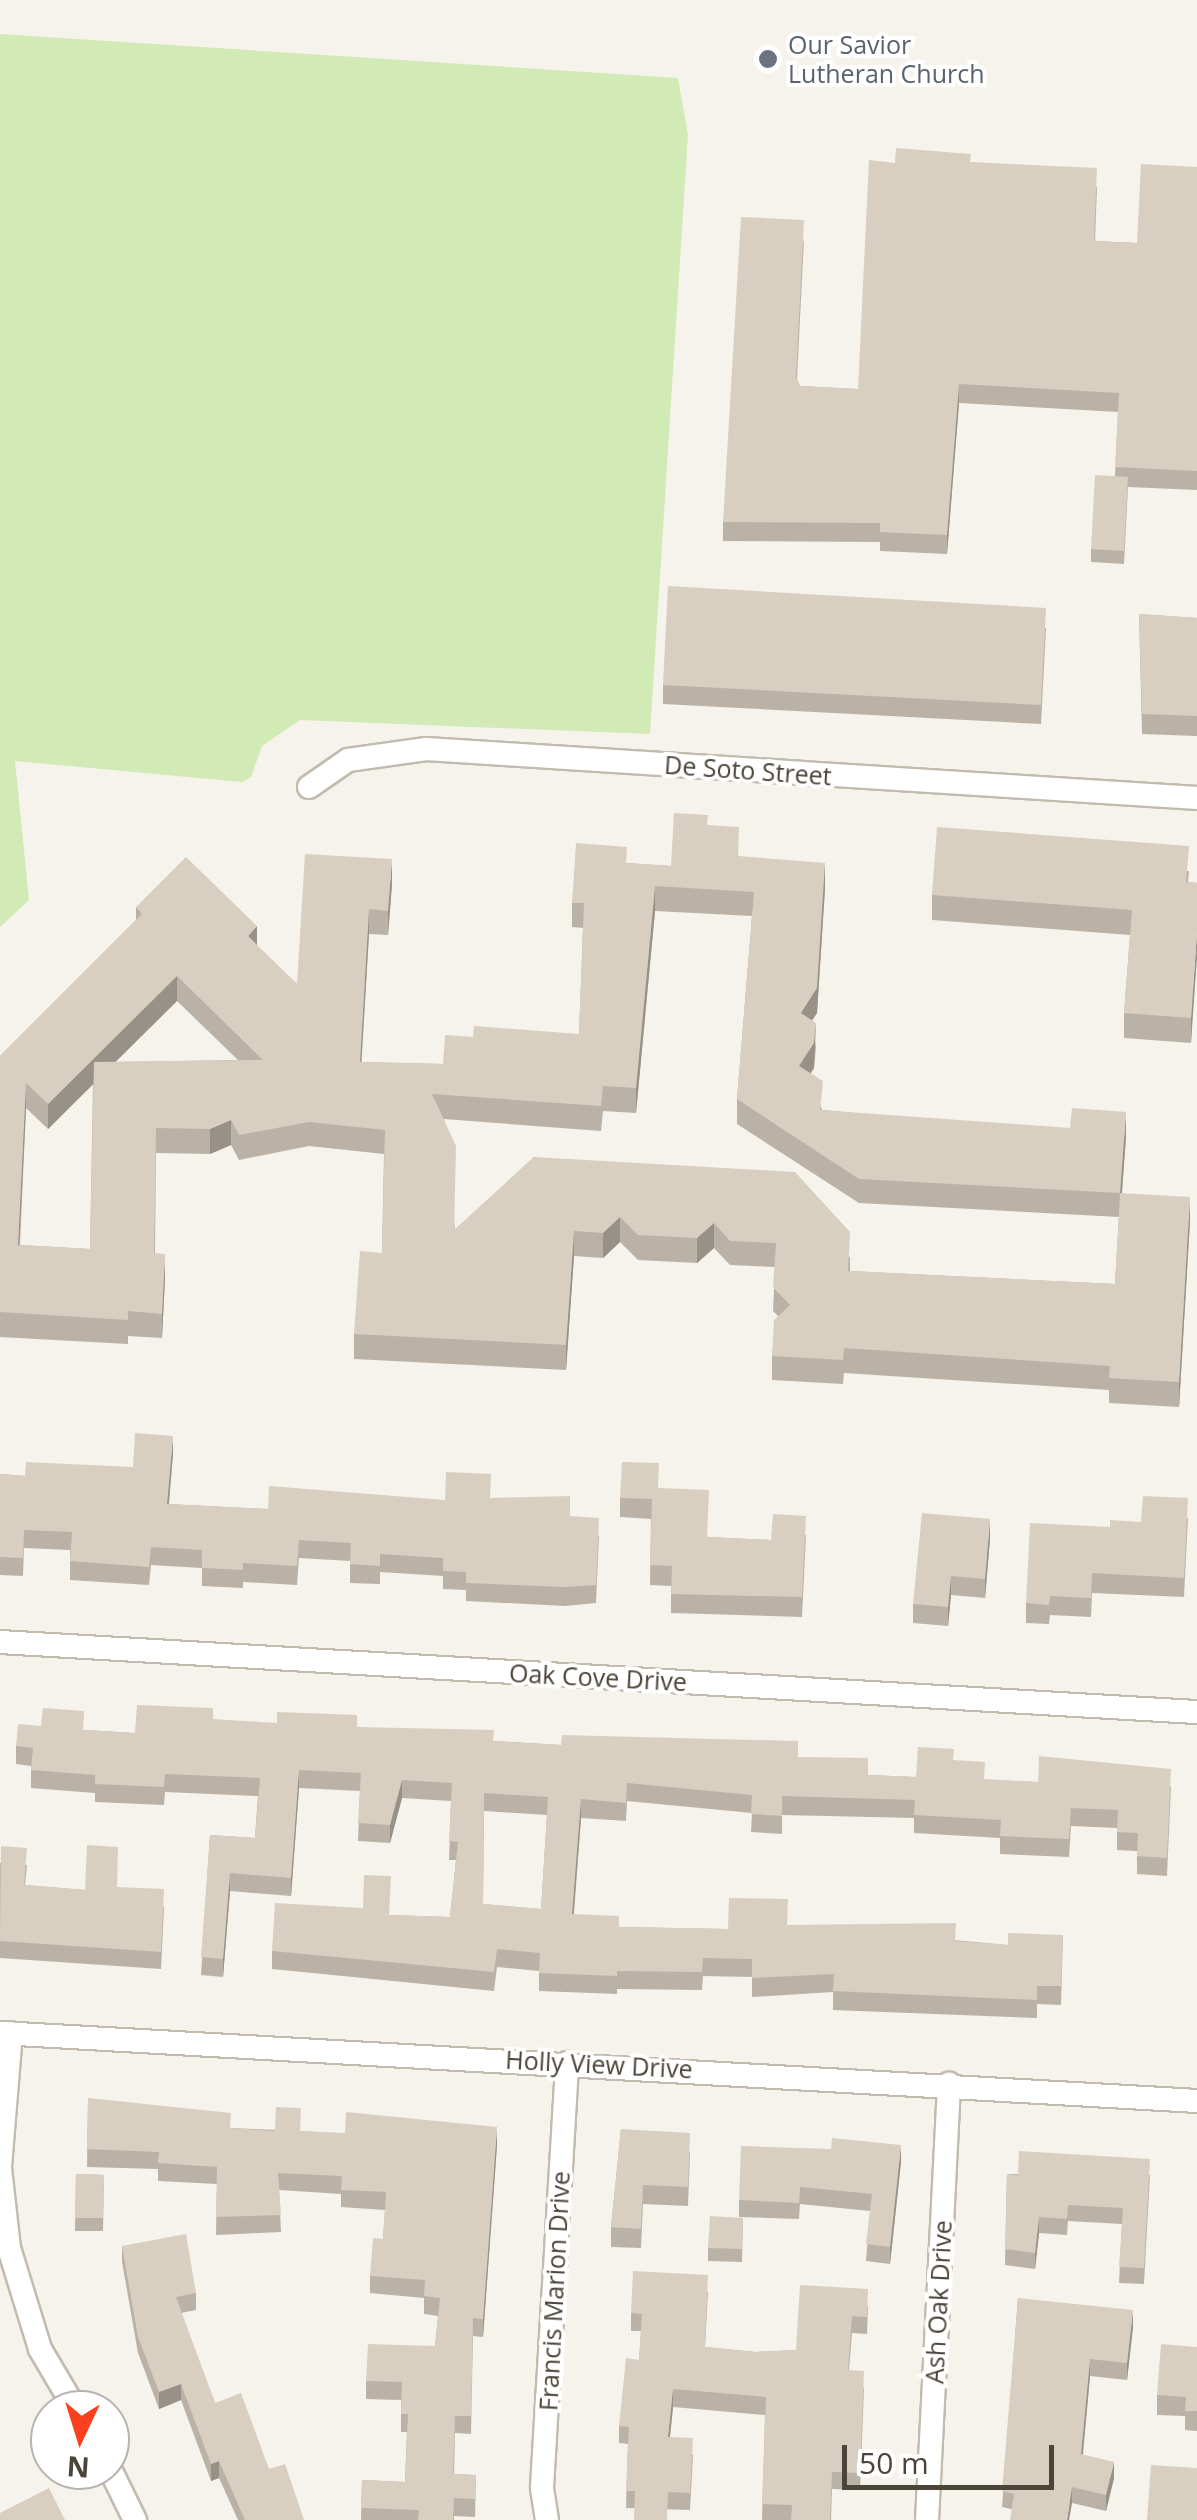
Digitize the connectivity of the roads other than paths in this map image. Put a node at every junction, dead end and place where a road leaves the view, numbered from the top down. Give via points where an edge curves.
1 (309, 787) dead end
2 (1197, 798) edge
3 (0, 1642) edge
4 (1197, 1712) edge
5 (6, 2033) edge
6 (567, 2062) junction
7 (950, 2084) junction
8 (1197, 2102) edge
9 (64, 2390) edge
10 (120, 2490) edge
11 (135, 2520) edge
12 (547, 2520) edge
13 (927, 2520) edge

1 - 2 street, De Soto Street via 348,760 390,749 426,749
3 - 4 street, Oak Cove Drive
5 - 6 street, Holly View Drive
5 - 9 street via 0,2168 9,2248 40,2349
6 - 7 street, Holly View Drive
6 - 12 street, Francis Marion Drive via 542,2487
7 - 8 street, Holly View Drive
7 - 13 street, Ash Oak Drive
10 - 11 street

